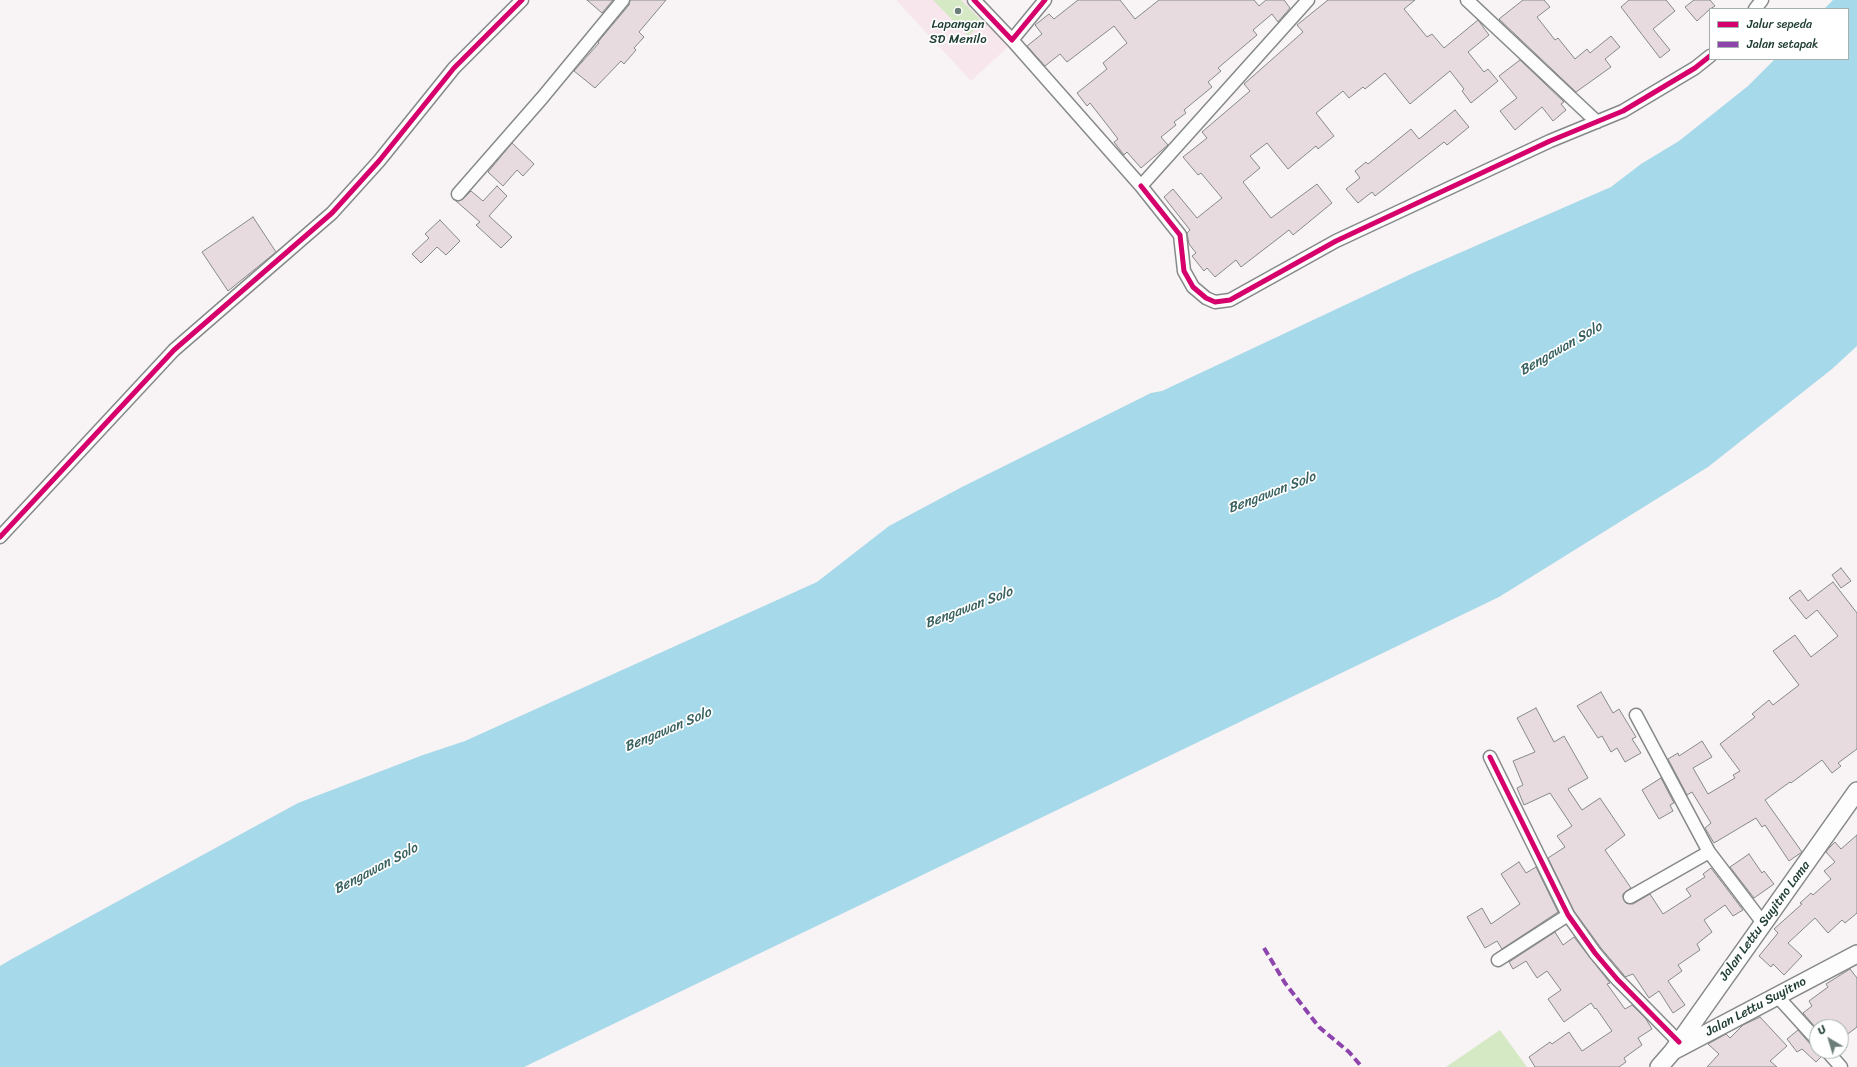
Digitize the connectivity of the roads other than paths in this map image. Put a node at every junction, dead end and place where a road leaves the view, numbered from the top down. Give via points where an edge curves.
1 (522, 0) edge
2 (623, 0) edge
3 (974, 0) edge
4 (1045, 0) edge
5 (1308, 0) edge
6 (1467, 0) edge
7 (1762, 0) edge
8 (1756, 8) edge
9 (1012, 40) junction
10 (1709, 57) edge
11 (1597, 122) junction
12 (1142, 186) junction
13 (458, 194) dead end
14 (0, 536) edge
15 (1636, 715) dead end
16 (1490, 757) dead end
17 (1857, 791) edge
18 (1709, 852) junction
19 (1630, 897) dead end
20 (1568, 915) junction
21 (1762, 923) junction
22 (1857, 954) edge
23 (1498, 960) dead end
24 (1716, 989) junction
25 (1777, 996) junction
26 (1736, 1017) junction
27 (1809, 1031) edge
28 (1676, 1047) junction
29 (1834, 1059) edge
30 (1659, 1067) edge
31 (1841, 1067) edge

1 - 14 street via 454,68 379,161 332,213 174,350
2 - 13 street
3 - 9 street
4 - 9 street
5 - 12 street
6 - 11 street
7 - 8 street
9 - 12 street
10 - 11 street via 1695,68 1623,111
11 - 12 street via 1550,141 1336,241 1230,300 1215,302 1193,287 1184,271 1180,234
15 - 18 street
16 - 20 street
17 - 21 main road, Jalan Lettu Suyitno Lama
18 - 19 street
18 - 21 street
20 - 23 street
20 - 28 street via 1595,953
21 - 24 main road, Jalan Lettu Suyitno Lama
22 - 25 main road, Jalan Lettu Suyitno
24 - 26 main road via 1710,1009 1720,1017
24 - 28 main road, Jalan Lettu Suyitno Lama
25 - 26 main road, Jalan Lettu Suyitno
25 - 27 street
26 - 28 main road, Jalan Lettu Suyitno
28 - 30 main road, Jalan Lettu Suyitno
29 - 31 street

